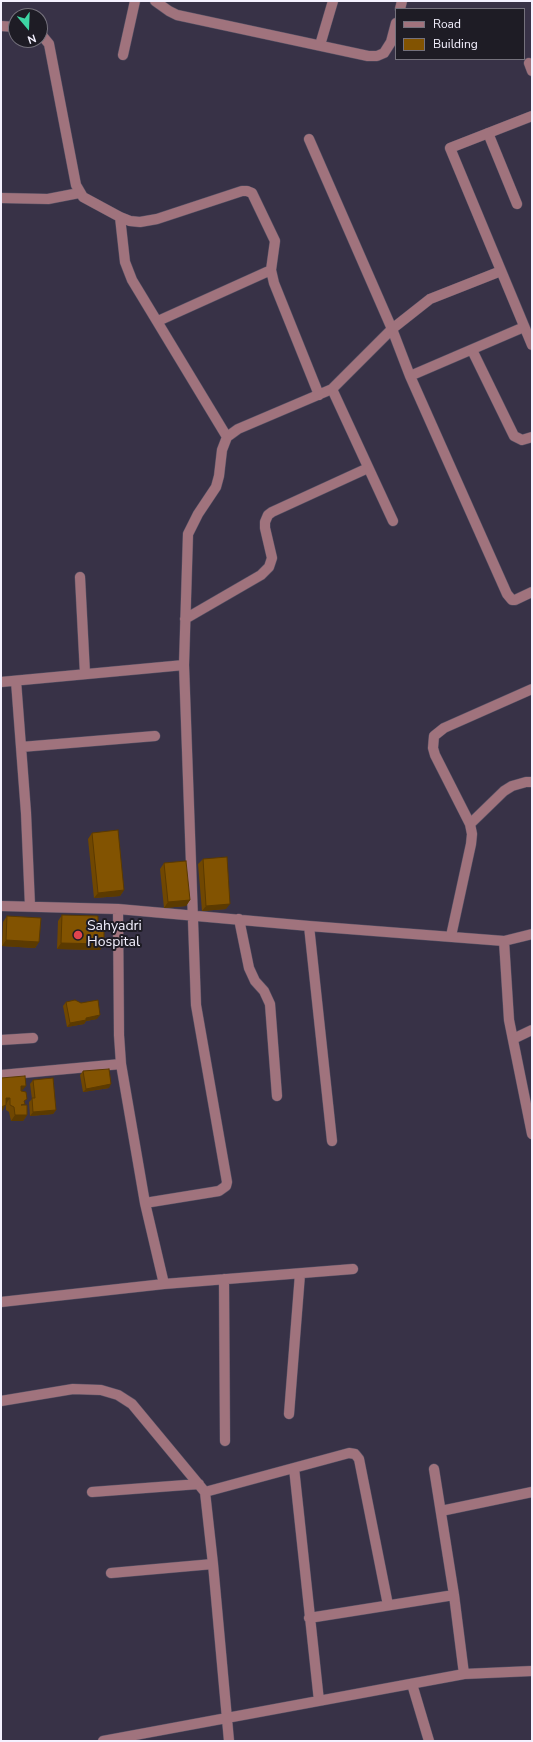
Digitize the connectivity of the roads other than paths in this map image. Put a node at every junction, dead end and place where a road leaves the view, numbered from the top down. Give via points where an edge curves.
1 (135, 1) edge
2 (155, 1) edge
3 (333, 1) edge
4 (395, 26) edge
5 (48, 44) edge
6 (320, 45) junction
7 (123, 55) dead end
8 (532, 116) edge
9 (488, 133) junction
10 (309, 139) dead end
11 (79, 193) junction
12 (1, 198) edge
13 (517, 204) dead end
14 (120, 217) junction
15 (272, 270) junction
16 (500, 271) junction
17 (158, 322) junction
18 (524, 327) junction
19 (392, 329) junction
20 (532, 345) edge
21 (472, 350) junction
22 (410, 376) junction
23 (332, 389) junction
24 (319, 395) junction
25 (227, 437) junction
26 (532, 437) edge
27 (368, 468) junction
28 (392, 521) dead end
29 (80, 577) dead end
30 (532, 592) edge
31 (185, 618) junction
32 (184, 665) junction
33 (85, 674) junction
34 (16, 681) junction
35 (1, 682) edge
36 (532, 689) edge
37 (155, 736) dead end
38 (21, 747) junction
39 (532, 782) edge
40 (470, 824) junction
41 (1, 906) edge
42 (30, 906) junction
43 (118, 909) junction
44 (191, 914) junction
45 (239, 919) junction
46 (309, 926) junction
47 (532, 934) edge
48 (451, 936) junction
49 (504, 941) junction
50 (532, 1030) edge
51 (33, 1038) dead end
52 (513, 1039) junction
53 (1, 1040) edge
54 (121, 1064) junction
55 (1, 1075) edge
56 (277, 1096) dead end
57 (529, 1103) edge
58 (532, 1134) edge
59 (332, 1141) dead end
60 (145, 1203) junction
61 (353, 1269) dead end
62 (300, 1274) junction
63 (224, 1279) junction
64 (164, 1284) junction
65 (1, 1302) edge
66 (1, 1401) edge
67 (289, 1414) dead end
68 (225, 1441) dead end
69 (294, 1468) junction
70 (434, 1469) dead end
71 (202, 1488) junction
72 (92, 1492) dead end
73 (532, 1492) edge
74 (441, 1511) junction
75 (213, 1564) junction
76 (111, 1573) dead end
77 (454, 1596) junction
78 (388, 1606) junction
79 (309, 1618) junction
80 (532, 1671) edge
81 (464, 1674) junction
82 (412, 1684) junction
83 (319, 1701) junction
84 (226, 1718) junction
85 (103, 1741) edge
86 (229, 1741) edge
87 (429, 1741) edge

1 - 7 street
2 - 6 street via 177,15
3 - 6 street
4 - 6 street via 387,48 384,53 377,56
5 - 11 street
8 - 9 street
9 - 13 street
9 - 16 street via 450,148
10 - 19 street
11 - 12 street via 48,199
11 - 14 street
14 - 15 street via 130,221 147,221 249,191 255,198 275,241
14 - 17 street via 127,270
15 - 17 street
15 - 24 street via 274,283
16 - 18 street
16 - 19 street via 430,299
17 - 25 street
18 - 20 street
18 - 21 street
19 - 22 street
19 - 23 street
21 - 22 street
21 - 26 street via 514,436 522,440
22 - 30 street via 507,594 515,600
23 - 24 street
23 - 27 street
24 - 25 street via 238,429
25 - 31 street via 222,450 216,487 188,534
27 - 28 street
27 - 31 street via 268,515 265,528 272,558 269,567 261,575
29 - 33 street
31 - 32 street
32 - 33 street
32 - 44 street
33 - 34 street
34 - 35 street
34 - 38 street
36 - 40 street via 444,728 434,736 435,755
37 - 38 street
38 - 42 street
39 - 40 street via 504,790
40 - 48 street via 471,844
41 - 42 street
42 - 43 street
43 - 44 street
43 - 54 street
44 - 45 street
44 - 60 street via 198,1024 227,1182 219,1191
45 - 46 street
45 - 56 street via 249,968 270,1004
46 - 48 street
46 - 59 street
47 - 49 street
48 - 49 street
49 - 52 street via 509,1020
50 - 52 street
51 - 53 street
52 - 57 street
54 - 55 street
54 - 60 street
57 - 58 street
60 - 64 street
61 - 62 street
62 - 63 street
62 - 67 street
63 - 64 street
63 - 68 street
64 - 65 street
66 - 71 street via 73,1389 101,1390 118,1395 132,1404
69 - 71 street
69 - 78 street via 349,1453 358,1456
69 - 79 street
70 - 74 street
71 - 72 street
71 - 75 street
73 - 74 street
74 - 77 street
75 - 76 street
75 - 84 street
77 - 78 street
77 - 81 street
78 - 79 street
79 - 83 street
80 - 81 street
81 - 82 street
82 - 83 street
82 - 87 street
83 - 84 street
84 - 85 street
84 - 86 street

